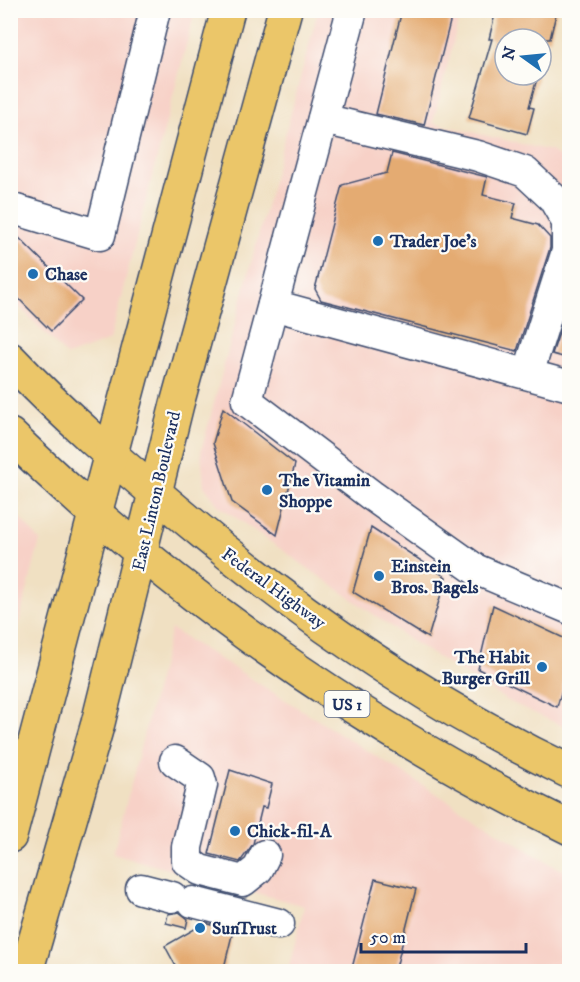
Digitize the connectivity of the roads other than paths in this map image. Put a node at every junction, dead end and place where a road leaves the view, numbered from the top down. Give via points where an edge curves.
1 (155, 10) edge
2 (228, 10) edge
3 (285, 10) edge
4 (352, 10) edge
5 (323, 119) junction
6 (10, 208) edge
7 (273, 305) junction
8 (10, 359) edge
9 (528, 374) junction
10 (570, 386) edge
11 (10, 435) edge
12 (110, 455) junction
13 (156, 494) junction
14 (94, 514) junction
15 (141, 554) junction
16 (570, 609) edge
17 (175, 760) dead end
18 (570, 772) edge
19 (570, 828) edge
20 (10, 836) edge
21 (265, 855) dead end
22 (141, 889) dead end
23 (279, 924) dead end
24 (21, 963) edge

1 - 6 lane via 100,235
2 - 12 main road
3 - 13 main road, East Linton Boulevard
4 - 5 lane
5 - 7 lane
5 - 9 lane via 478,156 525,172 553,198 567,222 567,250
7 - 9 lane
7 - 16 lane via 248,401 475,569
8 - 12 main road, Federal Highway
9 - 10 lane
11 - 14 main road, US 1
12 - 13 main road, Federal Highway
12 - 14 main road
13 - 15 main road, East Linton Boulevard
13 - 18 main road, Federal Highway via 286,600 405,682
14 - 15 main road, US 1
14 - 20 main road
15 - 19 main road, US 1 via 323,690 450,766
15 - 24 main road, East Linton Boulevard via 98,723
17 - 21 lane via 200,778 202,785 187,861 200,870 243,881 258,869
22 - 23 lane

